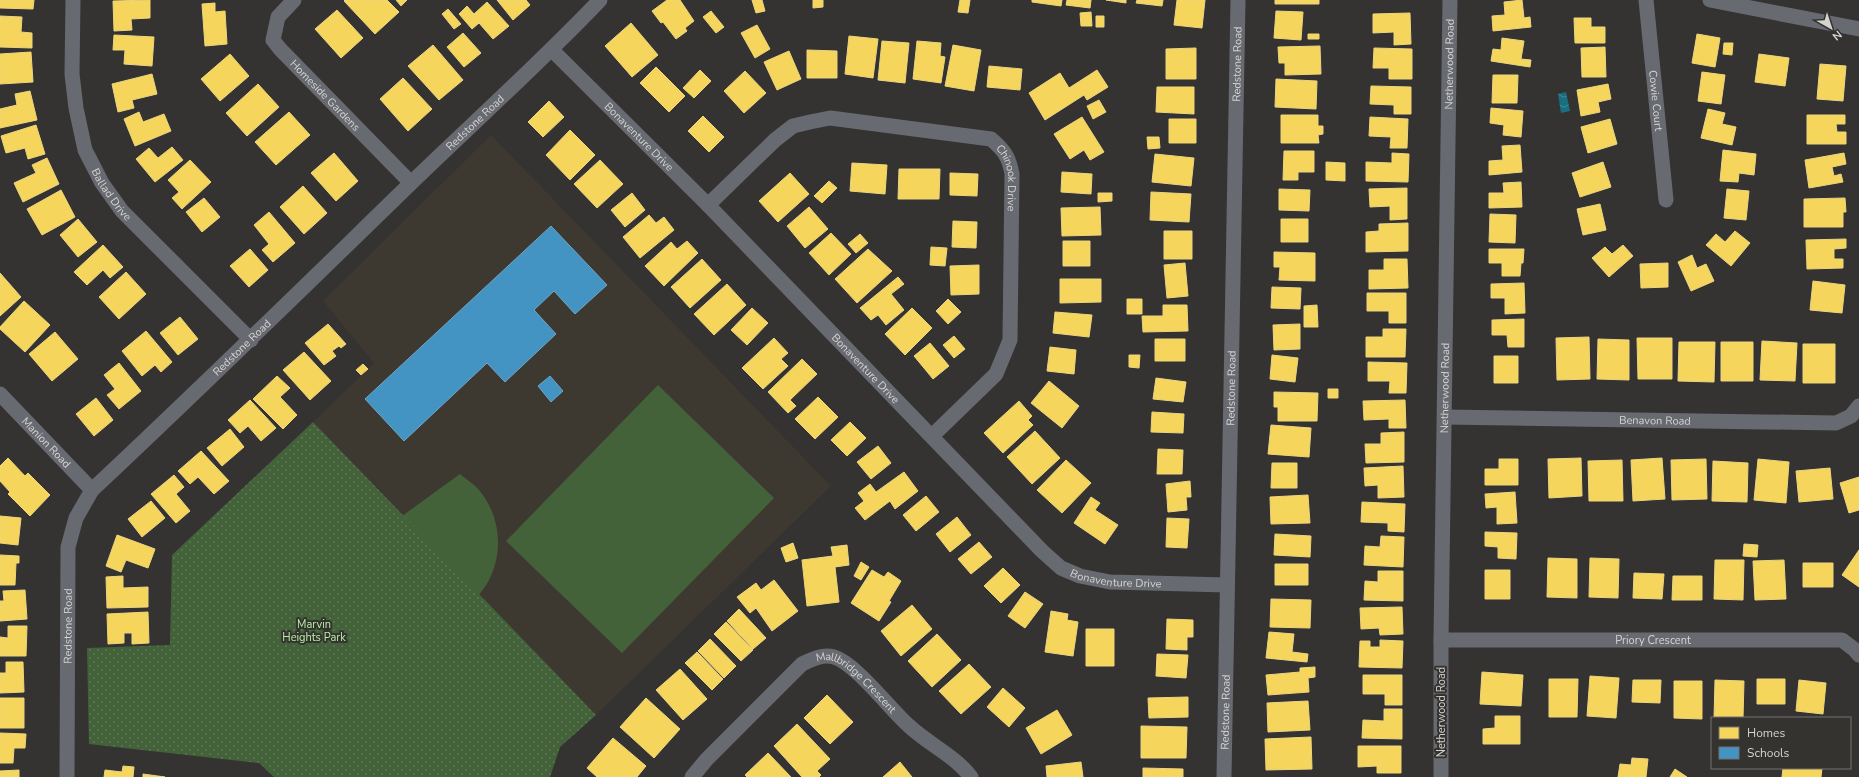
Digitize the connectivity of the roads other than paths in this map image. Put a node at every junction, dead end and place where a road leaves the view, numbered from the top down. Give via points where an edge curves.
1 (73, 0) edge
2 (294, 0) edge
3 (600, 0) edge
4 (1238, 0) edge
5 (1450, 0) edge
6 (1646, 0) edge
7 (1710, 0) edge
8 (1859, 29) edge
9 (552, 50) junction
10 (411, 183) junction
11 (1666, 200) dead end
12 (708, 205) junction
13 (251, 340) junction
14 (0, 394) edge
15 (1859, 406) edge
16 (1445, 417) junction
17 (932, 436) junction
18 (92, 490) junction
19 (1227, 585) junction
20 (1441, 640) junction
21 (1859, 655) edge
22 (67, 777) edge
23 (692, 777) edge
24 (972, 777) edge
25 (1224, 777) edge
26 (1441, 777) edge

1 - 13 street, Ballad Drive via 72,74 85,150 122,211
2 - 10 street, Homeside Gardens via 278,17 273,40
3 - 9 street, Redstone Road
4 - 19 street, Redstone Road
5 - 16 street, Netherwood Road
6 - 11 street, Cowie Court
7 - 8 street
9 - 10 street, Redstone Road
9 - 12 street, Bonaventure Drive
10 - 13 street, Redstone Road
12 - 17 street, Bonaventure Drive
12 - 17 street, Chinook Drive via 793,126 823,119 991,139 999,146 1009,159 1012,174 1010,340 996,374
13 - 18 street, Redstone Road
14 - 18 street, Manion Road
15 - 16 street, Benavon Road via 1851,416 1836,423
16 - 20 street, Netherwood Road
17 - 19 street, Bonaventure Drive via 1061,568 1080,576 1110,582
18 - 22 street, Redstone Road via 76,518 68,547
19 - 25 street, Redstone Road
20 - 21 street, Priory Crescent via 1842,640
20 - 26 street, Netherwood Road
23 - 24 street, Mallbridge Crescent via 802,664 818,657 834,657 849,664 909,726 963,766

